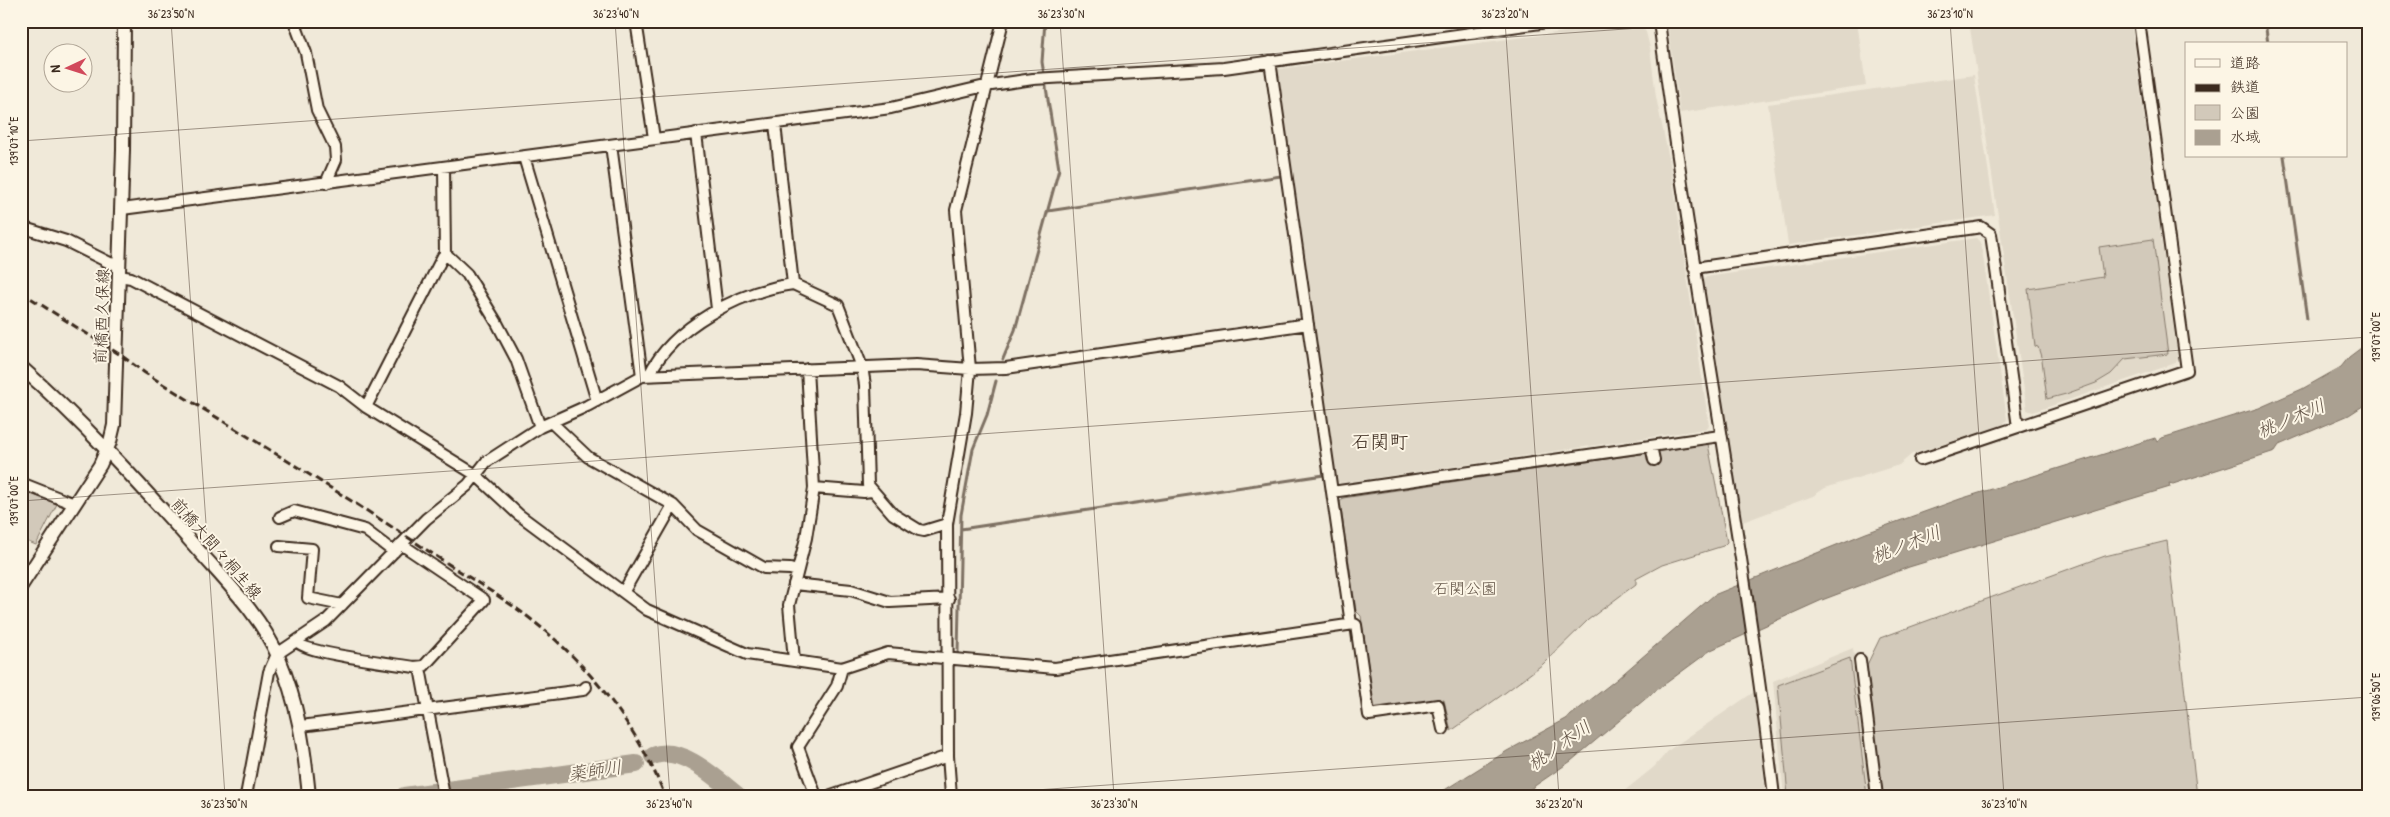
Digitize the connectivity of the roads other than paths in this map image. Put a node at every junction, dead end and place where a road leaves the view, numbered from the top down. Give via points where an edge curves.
1 (124, 21) edge
2 (294, 21) edge
3 (636, 21) edge
4 (1003, 21) edge
5 (1555, 21) edge
6 (1659, 21) edge
7 (2139, 21) edge
8 (1270, 61) junction
9 (985, 86) junction
10 (775, 124) junction
11 (696, 133) junction
12 (654, 138) junction
13 (611, 145) junction
14 (524, 156) junction
15 (444, 167) junction
16 (326, 183) junction
17 (122, 209) junction
18 (21, 227) edge
19 (445, 256) junction
20 (1694, 268) junction
21 (119, 270) junction
22 (793, 284) junction
23 (717, 309) junction
24 (1308, 324) junction
25 (21, 367) edge
26 (862, 367) junction
27 (806, 369) junction
28 (970, 369) junction
29 (645, 375) junction
30 (597, 401) junction
31 (366, 407) junction
32 (551, 422) junction
33 (540, 427) junction
34 (2018, 427) junction
35 (1720, 436) junction
36 (1651, 446) junction
37 (108, 449) junction
38 (1654, 460) dead end
39 (1920, 460) dead end
40 (476, 476) junction
41 (21, 482) edge
42 (814, 488) junction
43 (871, 491) junction
44 (1332, 492) junction
45 (74, 504) junction
46 (674, 505) junction
47 (280, 517) dead end
48 (947, 524) junction
49 (279, 546) dead end
50 (398, 548) junction
51 (797, 571) junction
52 (794, 584) junction
53 (21, 586) edge
54 (624, 592) junction
55 (949, 599) junction
56 (342, 605) junction
57 (1350, 624) junction
58 (297, 641) junction
59 (277, 654) junction
60 (948, 659) junction
61 (794, 660) junction
62 (1860, 660) dead end
63 (420, 668) junction
64 (842, 668) junction
65 (586, 687) dead end
66 (429, 710) junction
67 (302, 726) junction
68 (1442, 728) dead end
69 (948, 756) junction
70 (246, 796) edge
71 (309, 796) edge
72 (444, 796) edge
73 (816, 796) edge
74 (831, 796) edge
75 (951, 796) edge
76 (1774, 796) edge
77 (1877, 796) edge

1 - 17 main road, 前橋西久保線
2 - 16 street via 306,53 317,110 335,147 336,160
3 - 12 street
4 - 9 street
5 - 8 street
6 - 20 street
7 - 34 street via 2187,370
8 - 9 street via 1224,68 1060,77
8 - 24 street
9 - 10 street via 891,108
9 - 28 street via 956,210
10 - 11 street
10 - 22 street
11 - 12 street
11 - 23 street
12 - 13 street
13 - 14 street
13 - 29 street
14 - 15 street
14 - 30 street
15 - 16 street
15 - 19 street
16 - 17 street
17 - 21 main road, 前橋西久保線
18 - 21 street via 66,241
19 - 31 street
19 - 33 street via 468,274 516,359
20 - 34 street via 1975,228 1988,230
20 - 35 street
21 - 31 street via 339,386
21 - 37 main road, 前橋西久保線 via 114,425
22 - 23 street via 746,296
22 - 26 street via 838,305
23 - 29 street via 676,339
24 - 28 street via 1006,368
24 - 44 street
25 - 37 main road, 前橋大間々桐生線
26 - 27 street
26 - 28 street via 916,365
26 - 43 street via 868,485
27 - 29 street
27 - 42 street
28 - 48 street via 966,413
29 - 30 street
30 - 32 street
31 - 40 street
32 - 33 street
32 - 46 street via 588,457
33 - 40 street via 486,462
34 - 39 street
35 - 36 street
35 - 76 street via 1756,656
36 - 38 street
36 - 44 street
37 - 45 main road, 前橋西久保線
37 - 59 main road, 前橋大間々桐生線 via 259,621
40 - 50 street
40 - 54 street via 518,514
41 - 45 street
42 - 43 street
42 - 51 street
43 - 48 street via 893,514 919,530
44 - 57 street
45 - 53 main road, 前橋西久保線
46 - 51 street via 697,530 764,568
46 - 54 street
47 - 50 street via 294,511 365,530
48 - 55 street
49 - 56 street via 312,549 308,598
50 - 56 street
50 - 63 street via 484,600
51 - 52 street
52 - 55 street via 851,590 890,602
52 - 61 street via 789,605
54 - 61 street via 647,610 747,654
55 - 60 street
56 - 58 street
57 - 60 street via 1055,668
57 - 68 street via 1356,626 1369,715 1438,705
58 - 59 street
58 - 63 street via 303,648 322,653
59 - 67 main road, 前橋大間々桐生線
59 - 70 street via 269,672
60 - 64 street via 888,652
60 - 69 street
61 - 64 street
62 - 77 street
63 - 66 street
64 - 73 street via 837,686 798,747
65 - 66 street
66 - 67 street
66 - 72 street
67 - 71 main road, 前橋大間々桐生線
69 - 74 street
69 - 75 street

